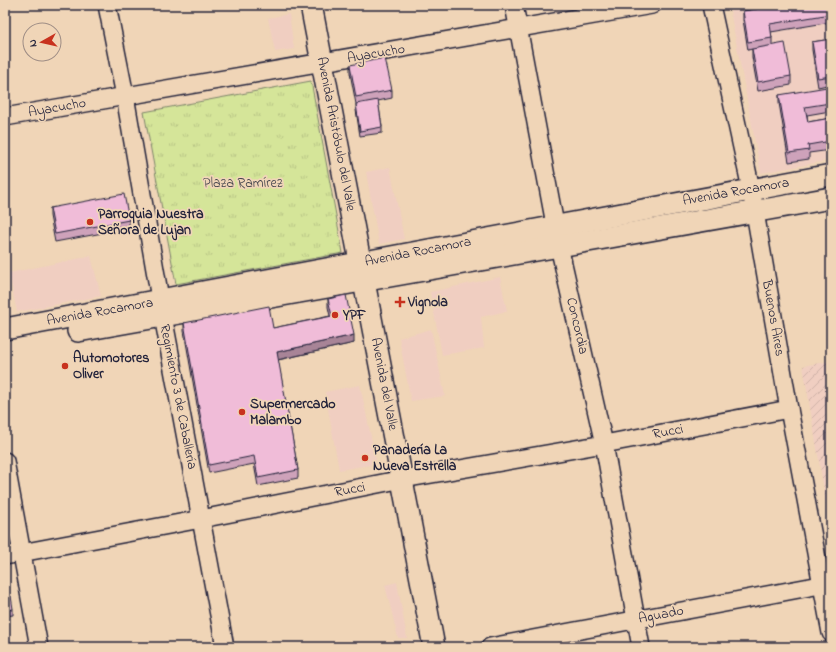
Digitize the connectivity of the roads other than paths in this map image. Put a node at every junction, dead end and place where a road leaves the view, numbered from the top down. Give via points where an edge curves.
1 (107, 5) edge
2 (311, 5) edge
3 (514, 5) edge
4 (652, 5) edge
5 (711, 5) edge
6 (519, 29) junction
7 (322, 63) junction
8 (125, 96) junction
9 (5, 117) edge
10 (831, 175) edge
11 (751, 189) junction
12 (831, 198) edge
13 (755, 211) junction
14 (556, 225) junction
15 (560, 246) junction
16 (362, 272) junction
17 (162, 309) junction
18 (5, 329) edge
19 (5, 344) edge
20 (789, 409) junction
21 (604, 444) junction
22 (5, 462) edge
23 (403, 479) junction
24 (201, 519) junction
25 (22, 553) junction
26 (5, 556) edge
27 (826, 584) edge
28 (636, 620) junction
29 (831, 633) edge
30 (39, 647) edge
31 (225, 647) edge
32 (434, 647) edge
33 (490, 647) edge
34 (641, 647) edge

1 - 8 street, Regimiento 3 de Caballería
2 - 7 main road, Avenida Aristóbulo del Valle
3 - 6 street, Concordia
4 - 6 street, Ayacucho
5 - 11 street, Buenos Aires
6 - 7 street, Ayacucho
6 - 14 street, Concordia
7 - 8 street, Ayacucho
7 - 16 main road, Avenida Aristóbulo del Valle
8 - 9 street, Ayacucho
8 - 17 street, Regimiento 3 de Caballería
10 - 11 main road, Avenida Rocamora
11 - 13 street, Buenos Aires
11 - 14 main road, Avenida Rocamora
12 - 13 main road, Avenida Rocamora
13 - 15 main road, Avenida Rocamora
13 - 20 street, Buenos Aires
14 - 15 street, Concordia
14 - 16 main road, Avenida Rocamora
15 - 16 main road, Avenida Rocamora
15 - 21 street, Concordia
16 - 17 main road, Avenida Rocamora
16 - 23 main road, Avenida del Valle
17 - 18 main road, Avenida Rocamora
17 - 19 main road, Avenida Rocamora
17 - 24 street, Regimiento 3 de Caballería
20 - 21 street, Rucci
20 - 27 street, Buenos Aires
21 - 23 street, Rucci
21 - 28 street, Concordia
22 - 25 street
23 - 24 street, Rucci
23 - 32 main road, Avenida del Valle
24 - 25 street, Rucci
24 - 31 street, Regimiento 3 de Caballería
25 - 26 street, Rucci
25 - 30 street
27 - 28 street, Aguado
27 - 29 street, Buenos Aires
28 - 33 street, Aguado
28 - 34 street, Concordia

